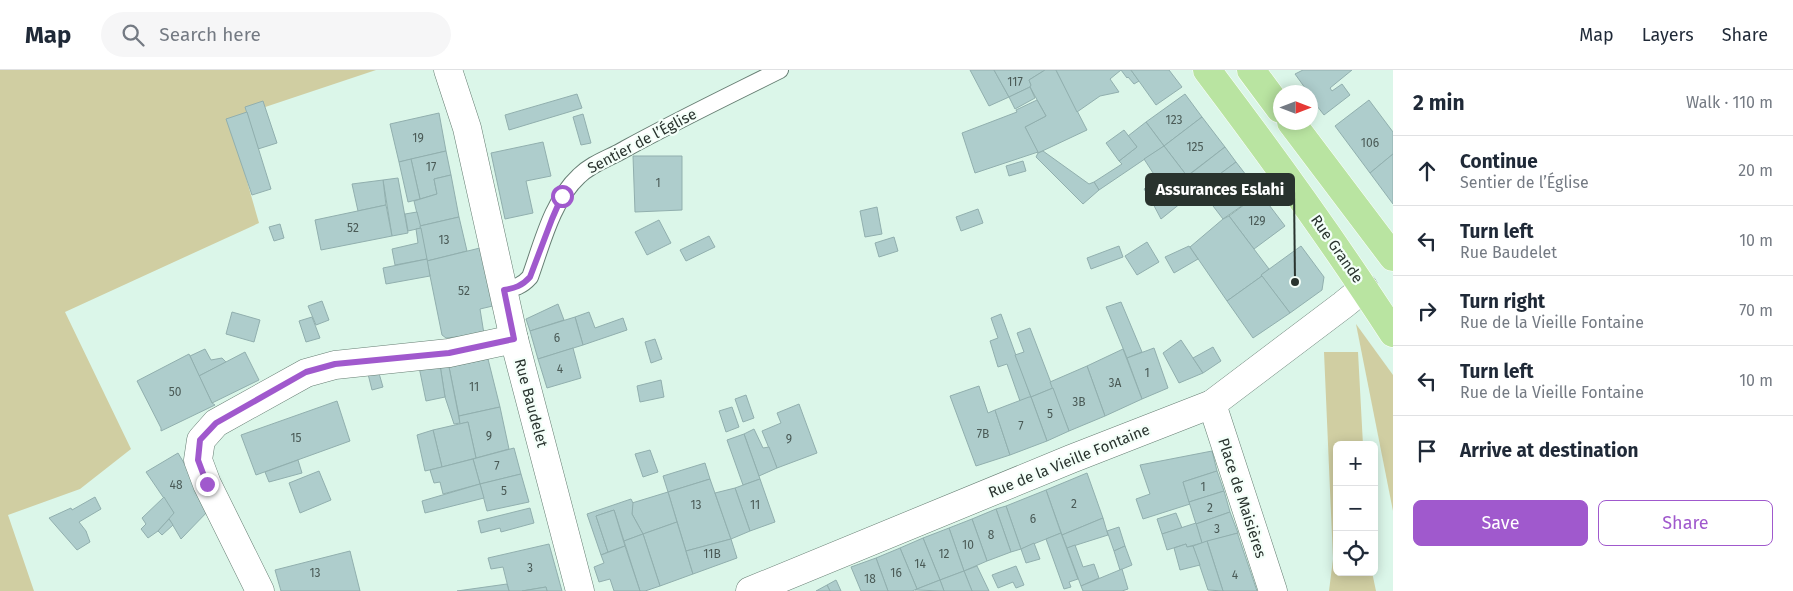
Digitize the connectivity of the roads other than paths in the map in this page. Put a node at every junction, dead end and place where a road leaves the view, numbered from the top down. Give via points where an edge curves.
1 (448, 70) edge
2 (780, 70) edge
3 (1207, 70) edge
4 (1251, 70) edge
5 (1273, 100) edge
6 (1297, 130) edge
7 (1393, 257) edge
8 (1364, 288) junction
9 (504, 290) junction
10 (1393, 333) edge
11 (514, 339) junction
12 (1212, 404) junction
13 (260, 591) edge
14 (580, 591) edge
15 (750, 591) edge
16 (1273, 591) edge

1 - 9 street, Rue Baudelet via 467,128
2 - 9 lane, Sentier de l’Église via 666,126 579,175 562,196 530,277 518,287
3 - 8 main road, Rue Grande
4 - 5 main road
6 - 7 main road
8 - 10 main road, Rue Grande
8 - 12 street, Rue de la Vieille Fontaine
9 - 11 street, Rue Baudelet
11 - 13 street via 449,353 335,364 306,372 216,423 200,440 198,460
11 - 14 street, Rue Baudelet
12 - 15 street, Rue de la Vieille Fontaine
12 - 16 street, Place de Maisières

